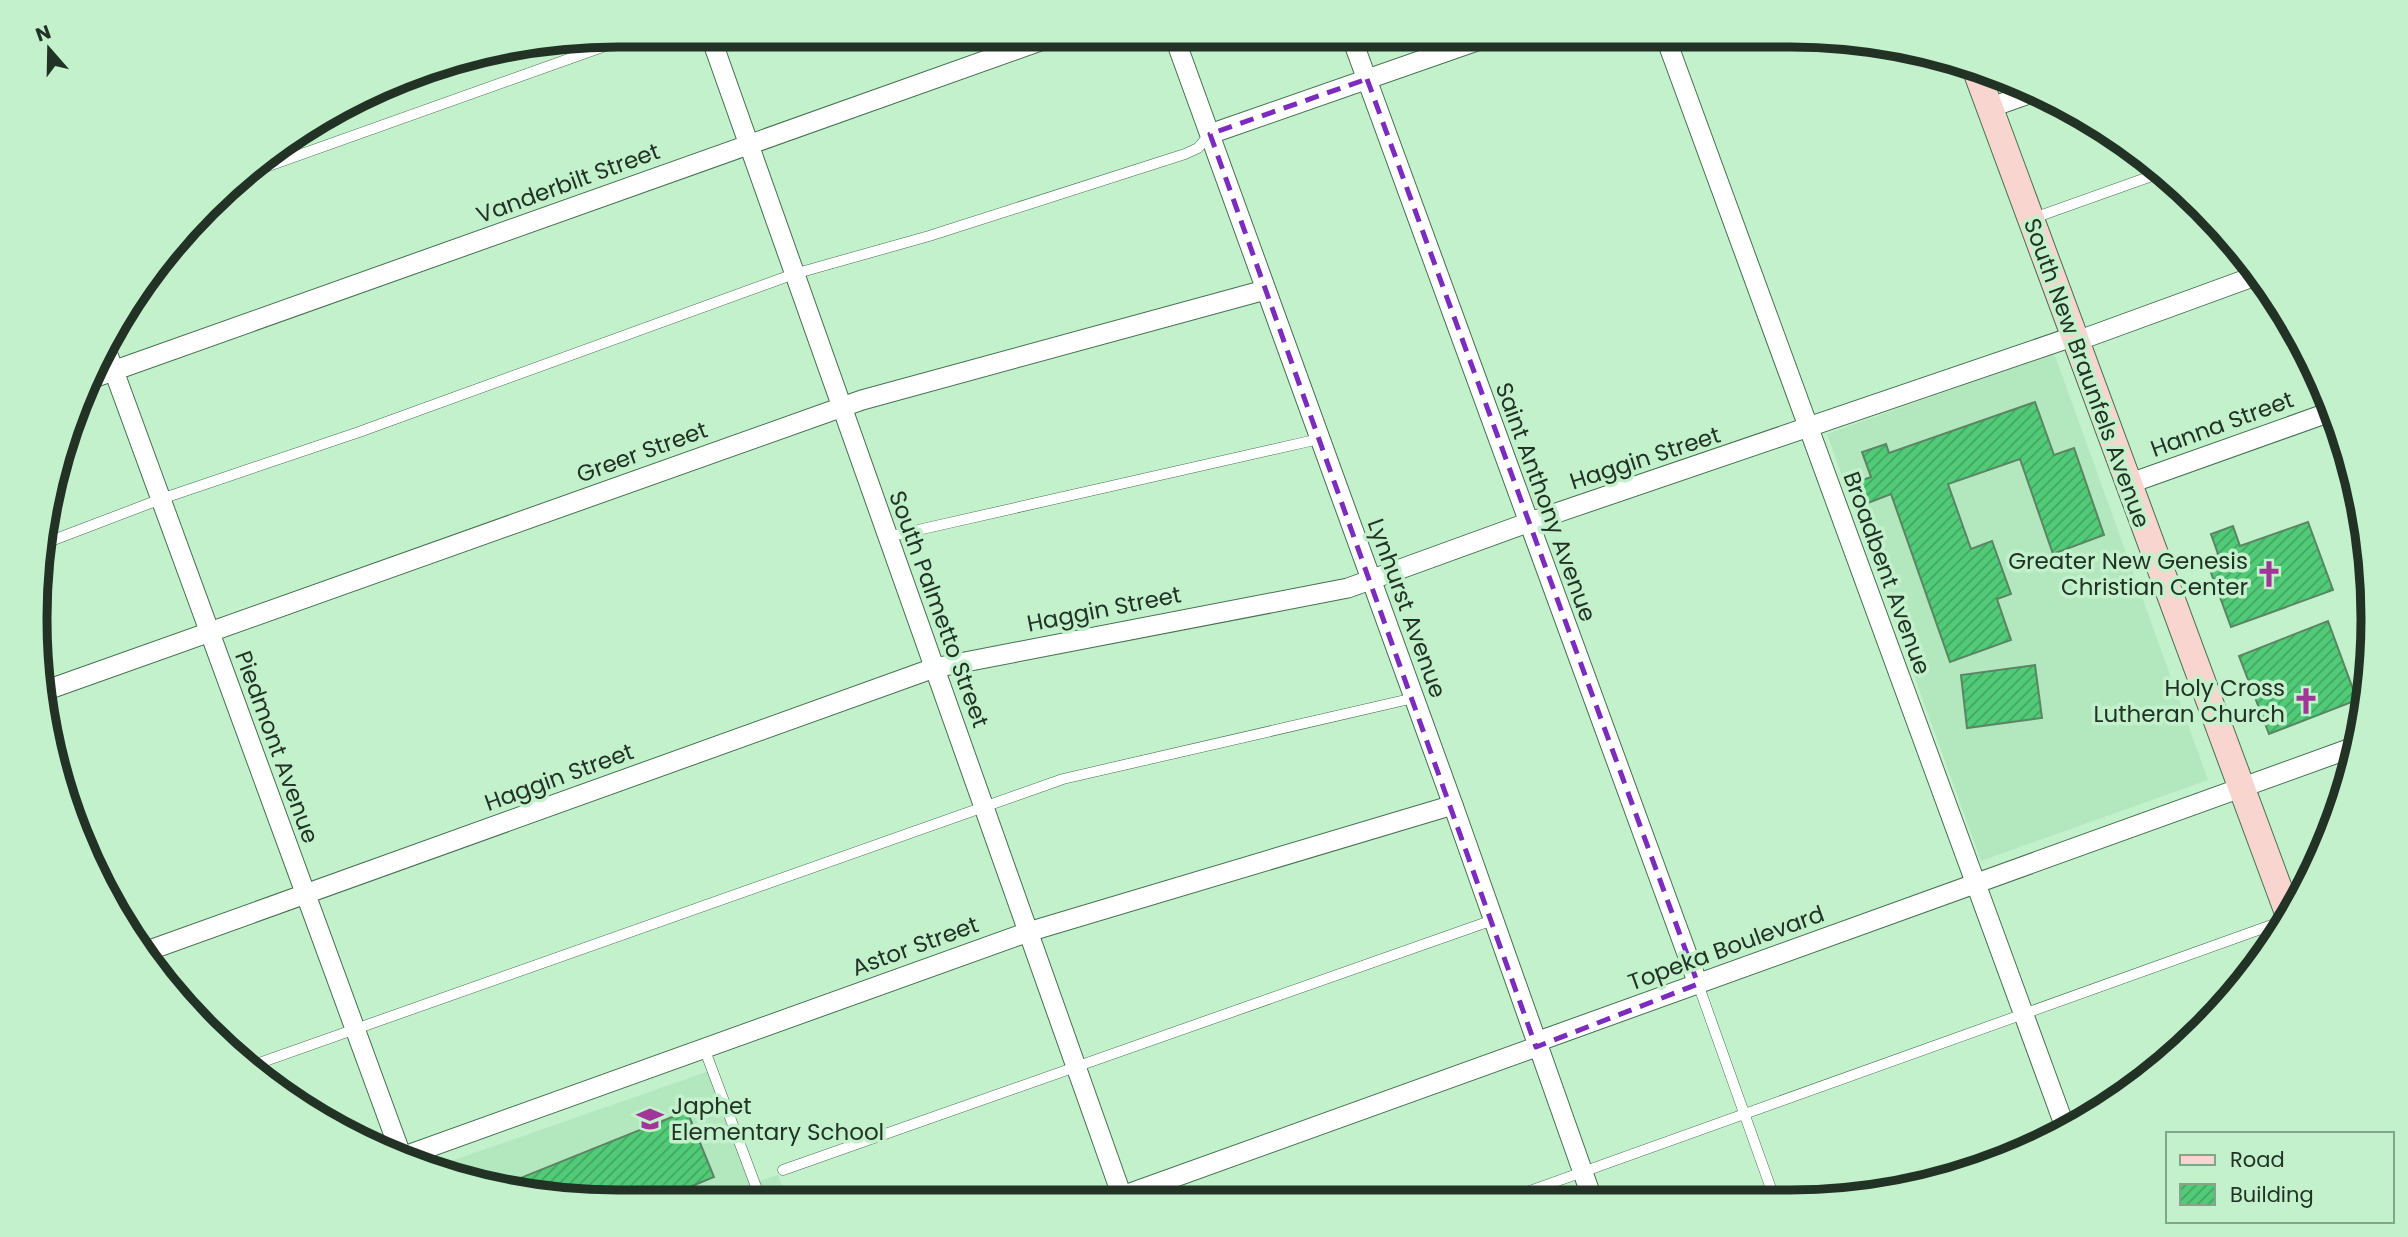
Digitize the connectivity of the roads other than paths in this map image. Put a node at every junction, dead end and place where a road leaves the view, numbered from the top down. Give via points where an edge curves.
1 (601, 47) edge
2 (714, 47) edge
3 (1026, 47) edge
4 (1178, 47) edge
5 (1355, 47) edge
6 (1459, 47) edge
7 (1669, 47) edge
8 (1367, 79) junction
9 (1979, 80) edge
10 (2021, 97) edge
11 (1989, 108) junction
12 (1210, 134) junction
13 (749, 145) junction
14 (271, 165) edge
15 (2151, 176) edge
16 (2031, 219) junction
17 (794, 274) junction
18 (2248, 278) edge
19 (1265, 290) junction
20 (2076, 338) junction
21 (106, 366) edge
22 (840, 407) junction
23 (2322, 415) edge
24 (1808, 429) junction
25 (1319, 439) junction
26 (2127, 484) junction
27 (161, 499) junction
28 (1527, 523) junction
29 (887, 537) junction
30 (53, 540) edge
31 (1370, 580) junction
32 (209, 632) junction
33 (934, 668) junction
34 (51, 688) edge
35 (1414, 698) junction
36 (2345, 750) edge
37 (2242, 788) junction
38 (1453, 805) junction
39 (983, 806) junction
40 (1976, 883) junction
41 (304, 894) junction
42 (2284, 903) edge
43 (1493, 920) junction
44 (2271, 925) edge
45 (1028, 932) junction
46 (153, 949) edge
47 (1698, 984) junction
48 (2024, 1014) junction
49 (355, 1029) junction
50 (1536, 1047) junction
51 (705, 1048) junction
52 (260, 1063) edge
53 (1076, 1067) junction
54 (1745, 1114) junction
55 (2062, 1120) edge
56 (398, 1145) edge
57 (416, 1152) edge
58 (783, 1170) dead end
59 (1582, 1172) junction
60 (757, 1190) edge
61 (1117, 1190) edge
62 (1142, 1190) edge
63 (1532, 1190) edge
64 (1589, 1190) edge
65 (1772, 1190) edge

1 - 14 lane
2 - 13 street, South Palmetto Street
3 - 13 street, Vanderbilt Street
4 - 12 street, Lynhurst Avenue
5 - 8 street, Saint Anthony Avenue
6 - 8 street
7 - 24 street, Broadbent Avenue
8 - 12 street
8 - 28 street, Saint Anthony Avenue
9 - 11 main road, South New Braunfels Avenue
10 - 11 street
11 - 16 main road, South New Braunfels Avenue
12 - 17 lane via 1185,154
12 - 19 street, Lynhurst Avenue
13 - 17 street, South Palmetto Street
13 - 21 street, Vanderbilt Street
15 - 16 lane
16 - 20 main road, South New Braunfels Avenue
17 - 22 street, South Palmetto Street
17 - 27 lane
18 - 20 street, Haggin Street
19 - 22 street, Greer Street
19 - 25 street, Lynhurst Avenue
20 - 24 street, Haggin Street
20 - 26 main road, South New Braunfels Avenue
21 - 27 street, Piedmont Avenue
22 - 29 street, South Palmetto Street
22 - 32 street, Greer Street
23 - 26 street, Hanna Street
24 - 28 street, Haggin Street
24 - 40 street, Broadbent Avenue
25 - 29 lane
25 - 31 street, Lynhurst Avenue
26 - 37 main road, South New Braunfels Avenue
27 - 30 lane
27 - 32 street, Piedmont Avenue
28 - 31 street, Haggin Street
28 - 47 street, Saint Anthony Avenue
29 - 33 street, South Palmetto Street
31 - 33 street, Haggin Street
31 - 35 street, Lynhurst Avenue
32 - 34 street, Greer Street
32 - 41 street, Piedmont Avenue
33 - 39 street, South Palmetto Street
33 - 41 street, Haggin Street
35 - 38 street, Lynhurst Avenue
35 - 39 lane via 1063,779
36 - 37 street, Topeka Boulevard
37 - 40 street, Topeka Boulevard
37 - 42 main road, South New Braunfels Avenue
38 - 43 street, Lynhurst Avenue
38 - 45 street, Astor Street
39 - 45 street, South Palmetto Street
39 - 49 lane
40 - 47 street, Topeka Boulevard
40 - 48 street, Broadbent Avenue
41 - 46 street, Haggin Street
41 - 49 street, Piedmont Avenue
43 - 50 street, Lynhurst Avenue
43 - 53 lane
44 - 48 lane
45 - 51 street, Astor Street
45 - 53 street, South Palmetto Street
47 - 50 street, Topeka Boulevard via 1539,1041
47 - 54 lane
48 - 54 lane
48 - 55 street, Broadbent Avenue
49 - 52 lane
49 - 56 street, Piedmont Avenue
50 - 59 street, Lynhurst Avenue
50 - 62 street, Topeka Boulevard
51 - 57 street, Astor Street
51 - 60 lane
53 - 58 lane
53 - 61 street, South Palmetto Street
54 - 59 lane
54 - 65 lane
59 - 63 lane
59 - 64 street, Lynhurst Avenue

